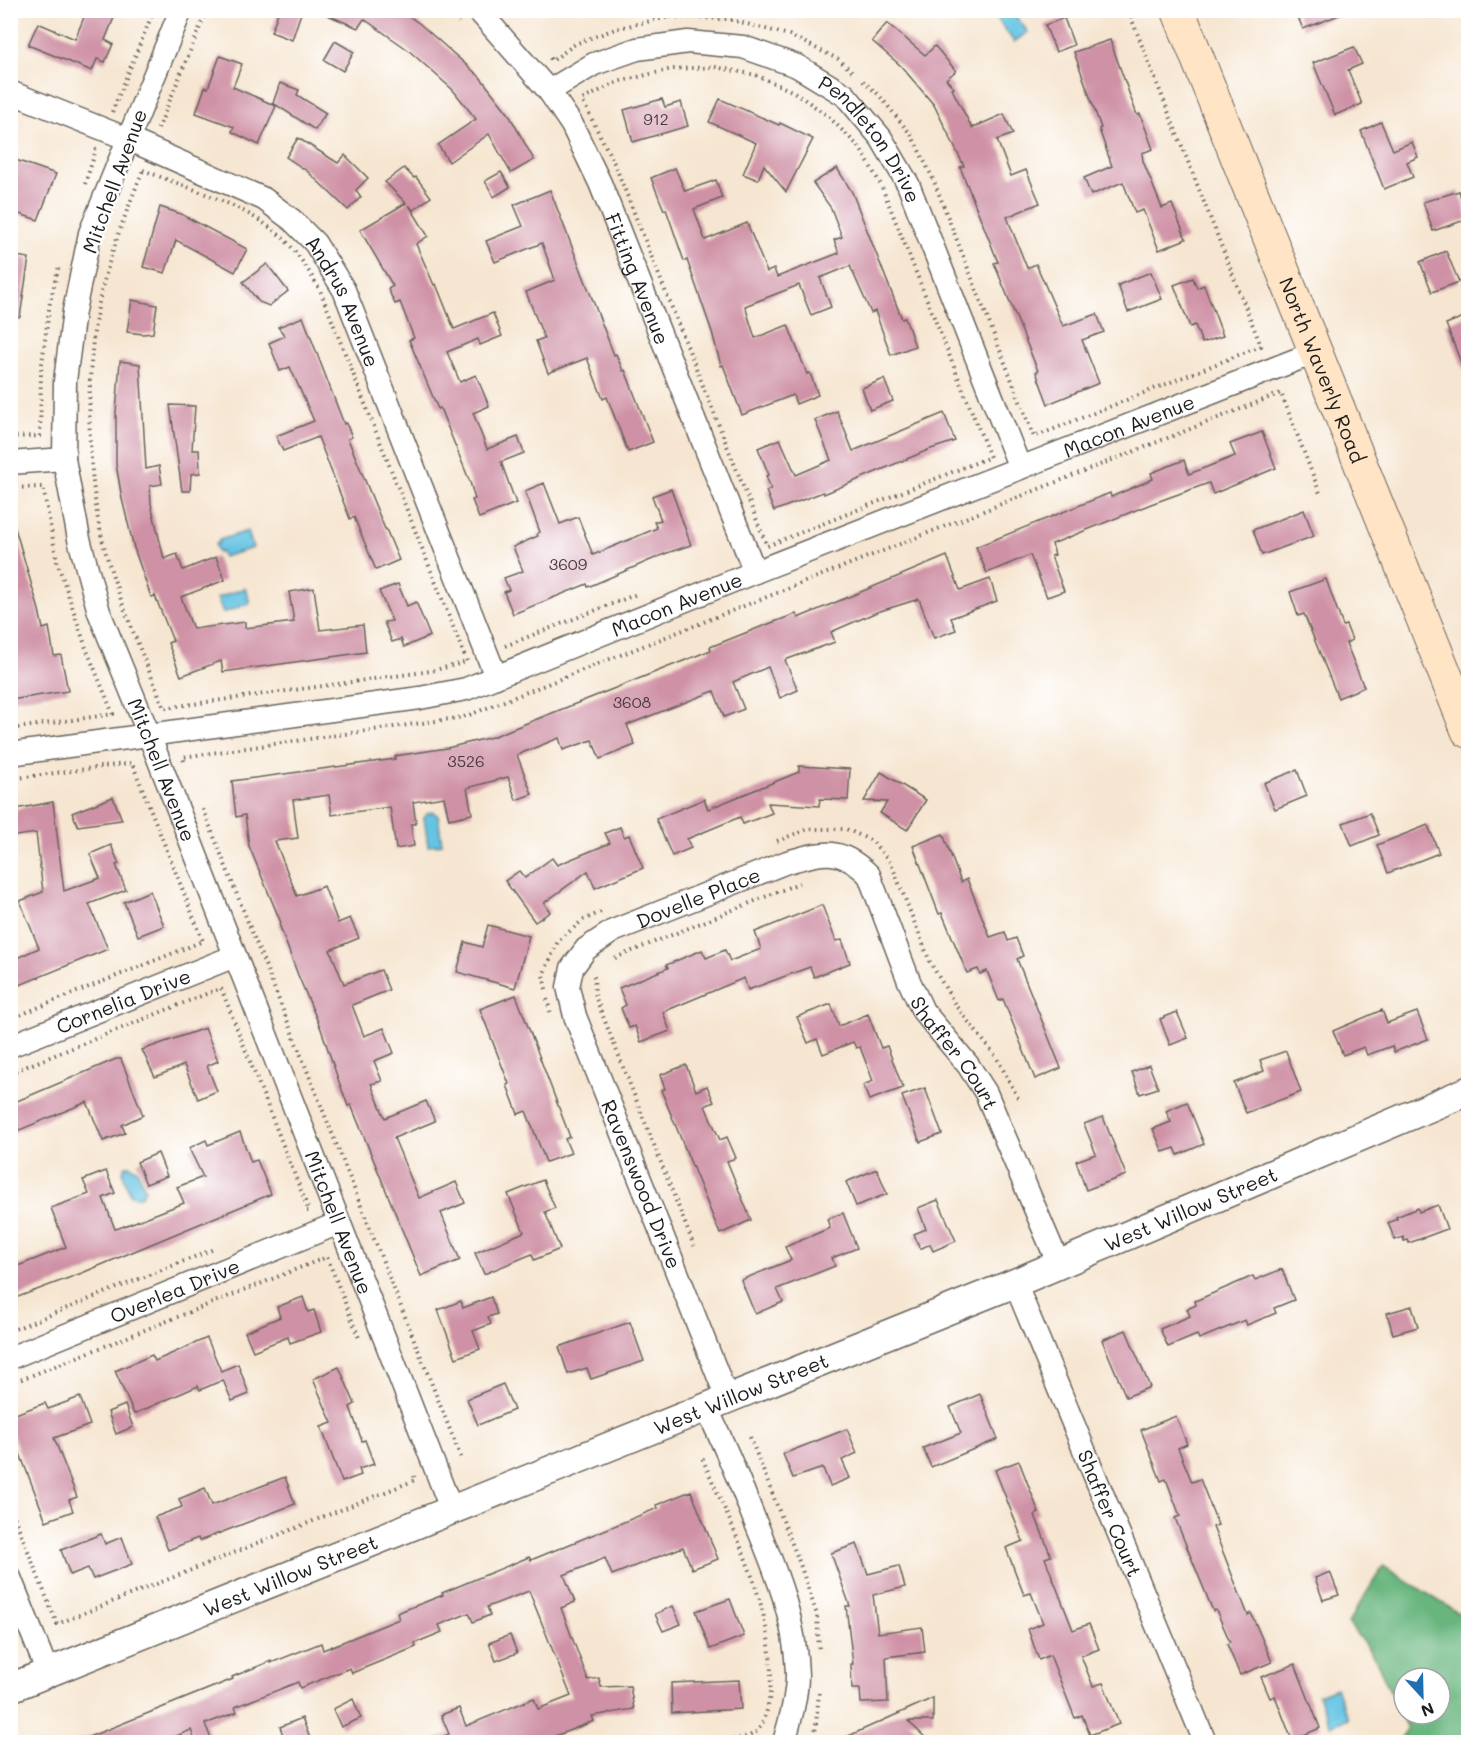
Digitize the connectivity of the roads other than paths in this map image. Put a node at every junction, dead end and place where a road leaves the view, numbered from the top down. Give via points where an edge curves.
1 (181, 10) edge
2 (1178, 10) edge
3 (471, 19) edge
4 (549, 91) junction
5 (10, 92) edge
6 (128, 139) junction
7 (1316, 352) junction
8 (64, 459) junction
9 (10, 463) edge
10 (1020, 468) junction
11 (755, 572) junction
12 (496, 677) junction
13 (1468, 731) edge
14 (149, 735) junction
15 (10, 754) edge
16 (838, 853) joint
17 (235, 956) junction
18 (572, 968) joint
19 (10, 1046) edge
20 (1468, 1091) edge
21 (339, 1223) junction
22 (1059, 1265) junction
23 (1015, 1283) junction
24 (10, 1358) edge
25 (717, 1403) junction
26 (452, 1511) junction
27 (10, 1578) edge
28 (48, 1673) junction
29 (10, 1688) edge
30 (784, 1743) edge
31 (1205, 1743) edge

1 - 6 street, Mitchell Avenue
2 - 7 main road, North Waverly Road
3 - 4 street, Fitting Avenue
4 - 10 street, Pendleton Drive via 594,64 637,49 688,42 743,47 797,66 845,95 881,138 908,184
4 - 11 street, Fitting Avenue via 572,124 600,183
5 - 6 street, Andrus Avenue
6 - 8 street, Mitchell Avenue via 90,233 74,311 65,381
6 - 12 street, Andrus Avenue via 264,199 315,243 344,290
7 - 10 street, Macon Avenue
7 - 13 main road, North Waverly Road
8 - 9 street
8 - 14 street, Mitchell Avenue via 79,539 99,612
10 - 11 street, Macon Avenue
11 - 12 street, Macon Avenue
12 - 14 street, Macon Avenue via 466,689 420,698
14 - 15 street, Macon Avenue
14 - 17 street, Mitchell Avenue
16 - 18 street, Dovelle Place via 787,862 613,932 586,949
16 - 22 street, Shaffer Court via 868,875 924,1011 986,1093
17 - 19 street, Cornelia Drive
17 - 21 street, Mitchell Avenue
18 - 25 street, Ravenswood Drive via 568,987 575,1016
20 - 22 street, West Willow Street
21 - 24 street, Overlea Drive
21 - 26 street, Mitchell Avenue
22 - 23 street, West Willow Street
23 - 25 street, West Willow Street
23 - 31 street, Shaffer Court
25 - 26 street, West Willow Street
25 - 30 street, Ravenswood Drive via 725,1445 781,1583 793,1630 797,1677
26 - 28 street, West Willow Street
27 - 28 street
28 - 29 street, West Willow Street

